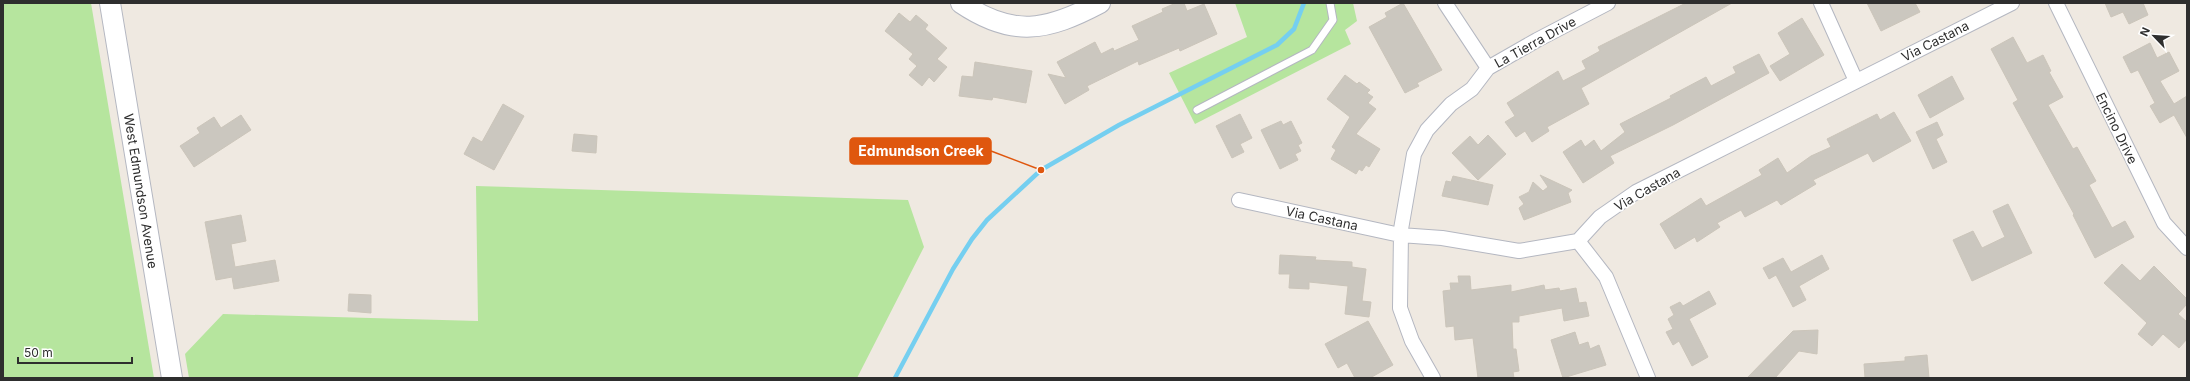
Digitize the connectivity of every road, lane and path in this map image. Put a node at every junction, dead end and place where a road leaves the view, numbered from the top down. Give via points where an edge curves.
1 (110, 3) edge
2 (961, 3) edge
3 (1100, 3) edge
4 (1330, 3) edge
5 (1445, 3) edge
6 (1608, 3) edge
7 (1821, 3) edge
8 (2012, 3) edge
9 (2056, 3) edge
10 (1488, 68) junction
11 (1856, 81) junction
12 (1197, 110) dead end
13 (1239, 200) dead end
14 (1401, 234) junction
15 (1578, 240) junction
16 (2187, 248) edge
17 (172, 378) edge
18 (1433, 378) edge
19 (1648, 378) edge

1 - 17 street, West Edmundson Avenue
2 - 3 street via 981,16 1005,25 1032,27 1071,19
4 - 12 lane via 1333,20 1312,50
5 - 10 street
6 - 10 street, La Tierra Drive
7 - 11 street
8 - 11 street, Via Castana
9 - 16 street, Encino Drive via 2164,223
10 - 14 street, La Tierra Drive via 1472,89 1451,104 1427,130 1414,154
11 - 15 street, Via Castana via 1636,192 1600,217
13 - 14 street, Via Castana
14 - 15 street, Via Castana via 1519,251
14 - 18 street, La Tierra Drive via 1400,308 1412,341
15 - 19 street via 1606,277

